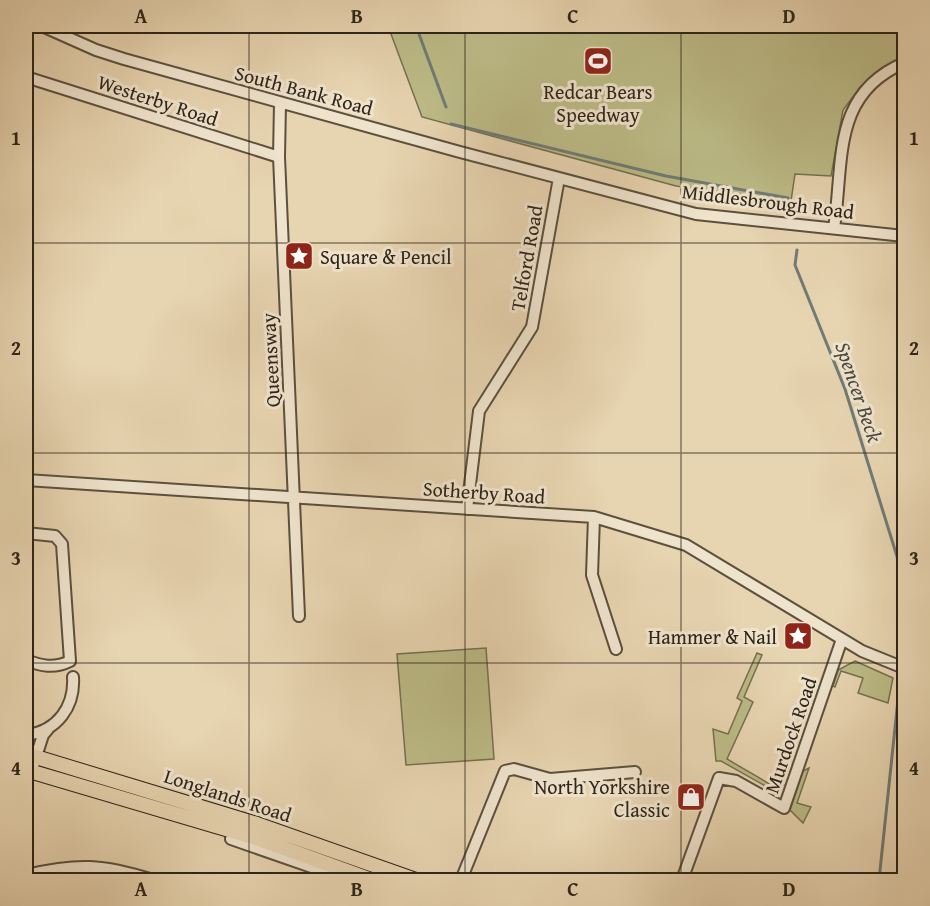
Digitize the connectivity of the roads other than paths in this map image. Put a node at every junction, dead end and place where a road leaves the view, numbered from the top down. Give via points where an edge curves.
1 (49, 27) edge
2 (904, 63) edge
3 (26, 76) edge
4 (280, 103) junction
5 (279, 157) junction
6 (559, 178) junction
7 (834, 228) junction
8 (904, 236) edge
9 (26, 480) edge
10 (294, 499) junction
11 (467, 509) junction
12 (594, 518) junction
13 (26, 533) edge
14 (299, 616) dead end
15 (842, 639) junction
16 (615, 649) dead end
17 (26, 660) edge
18 (904, 669) edge
19 (73, 677) dead end
20 (48, 729) junction
21 (27, 735) dead end
22 (33, 752) edge
23 (28, 771) edge
24 (635, 772) dead end
25 (231, 839) dead end
26 (26, 875) edge
27 (153, 880) edge
28 (349, 880) edge
29 (372, 880) edge
30 (416, 880) edge
31 (461, 880) edge
32 (682, 880) edge

1 - 4 street, South Bank Road via 114,56
2 - 7 street via 881,74 855,102 846,124
3 - 5 street, Westerby Road
4 - 5 street, Queensway
4 - 6 street, South Bank Road
5 - 10 street, Queensway
6 - 7 street, Middlesbrough Road via 696,214
6 - 11 street, Telford Road via 532,327 479,411
7 - 8 street, Middlesbrough Road
9 - 10 street, Sotherby Road
10 - 11 street, Sotherby Road
10 - 14 street, Queensway
11 - 12 street, Sotherby Road
12 - 15 street, Sotherby Road via 686,545
12 - 16 street via 592,575
13 - 17 street via 55,536 62,544 70,661 40,666
15 - 18 street, Sotherby Road
15 - 32 street, Murdock Road via 784,808 736,781 719,778
19 - 20 street via 71,703
20 - 21 street
20 - 22 street
22 - 23 street
22 - 30 main road, Longlands Road
23 - 29 main road, Longlands Road via 254,837
24 - 31 street via 550,778 514,769 505,771
25 - 28 street
26 - 27 street via 66,866 103,867

